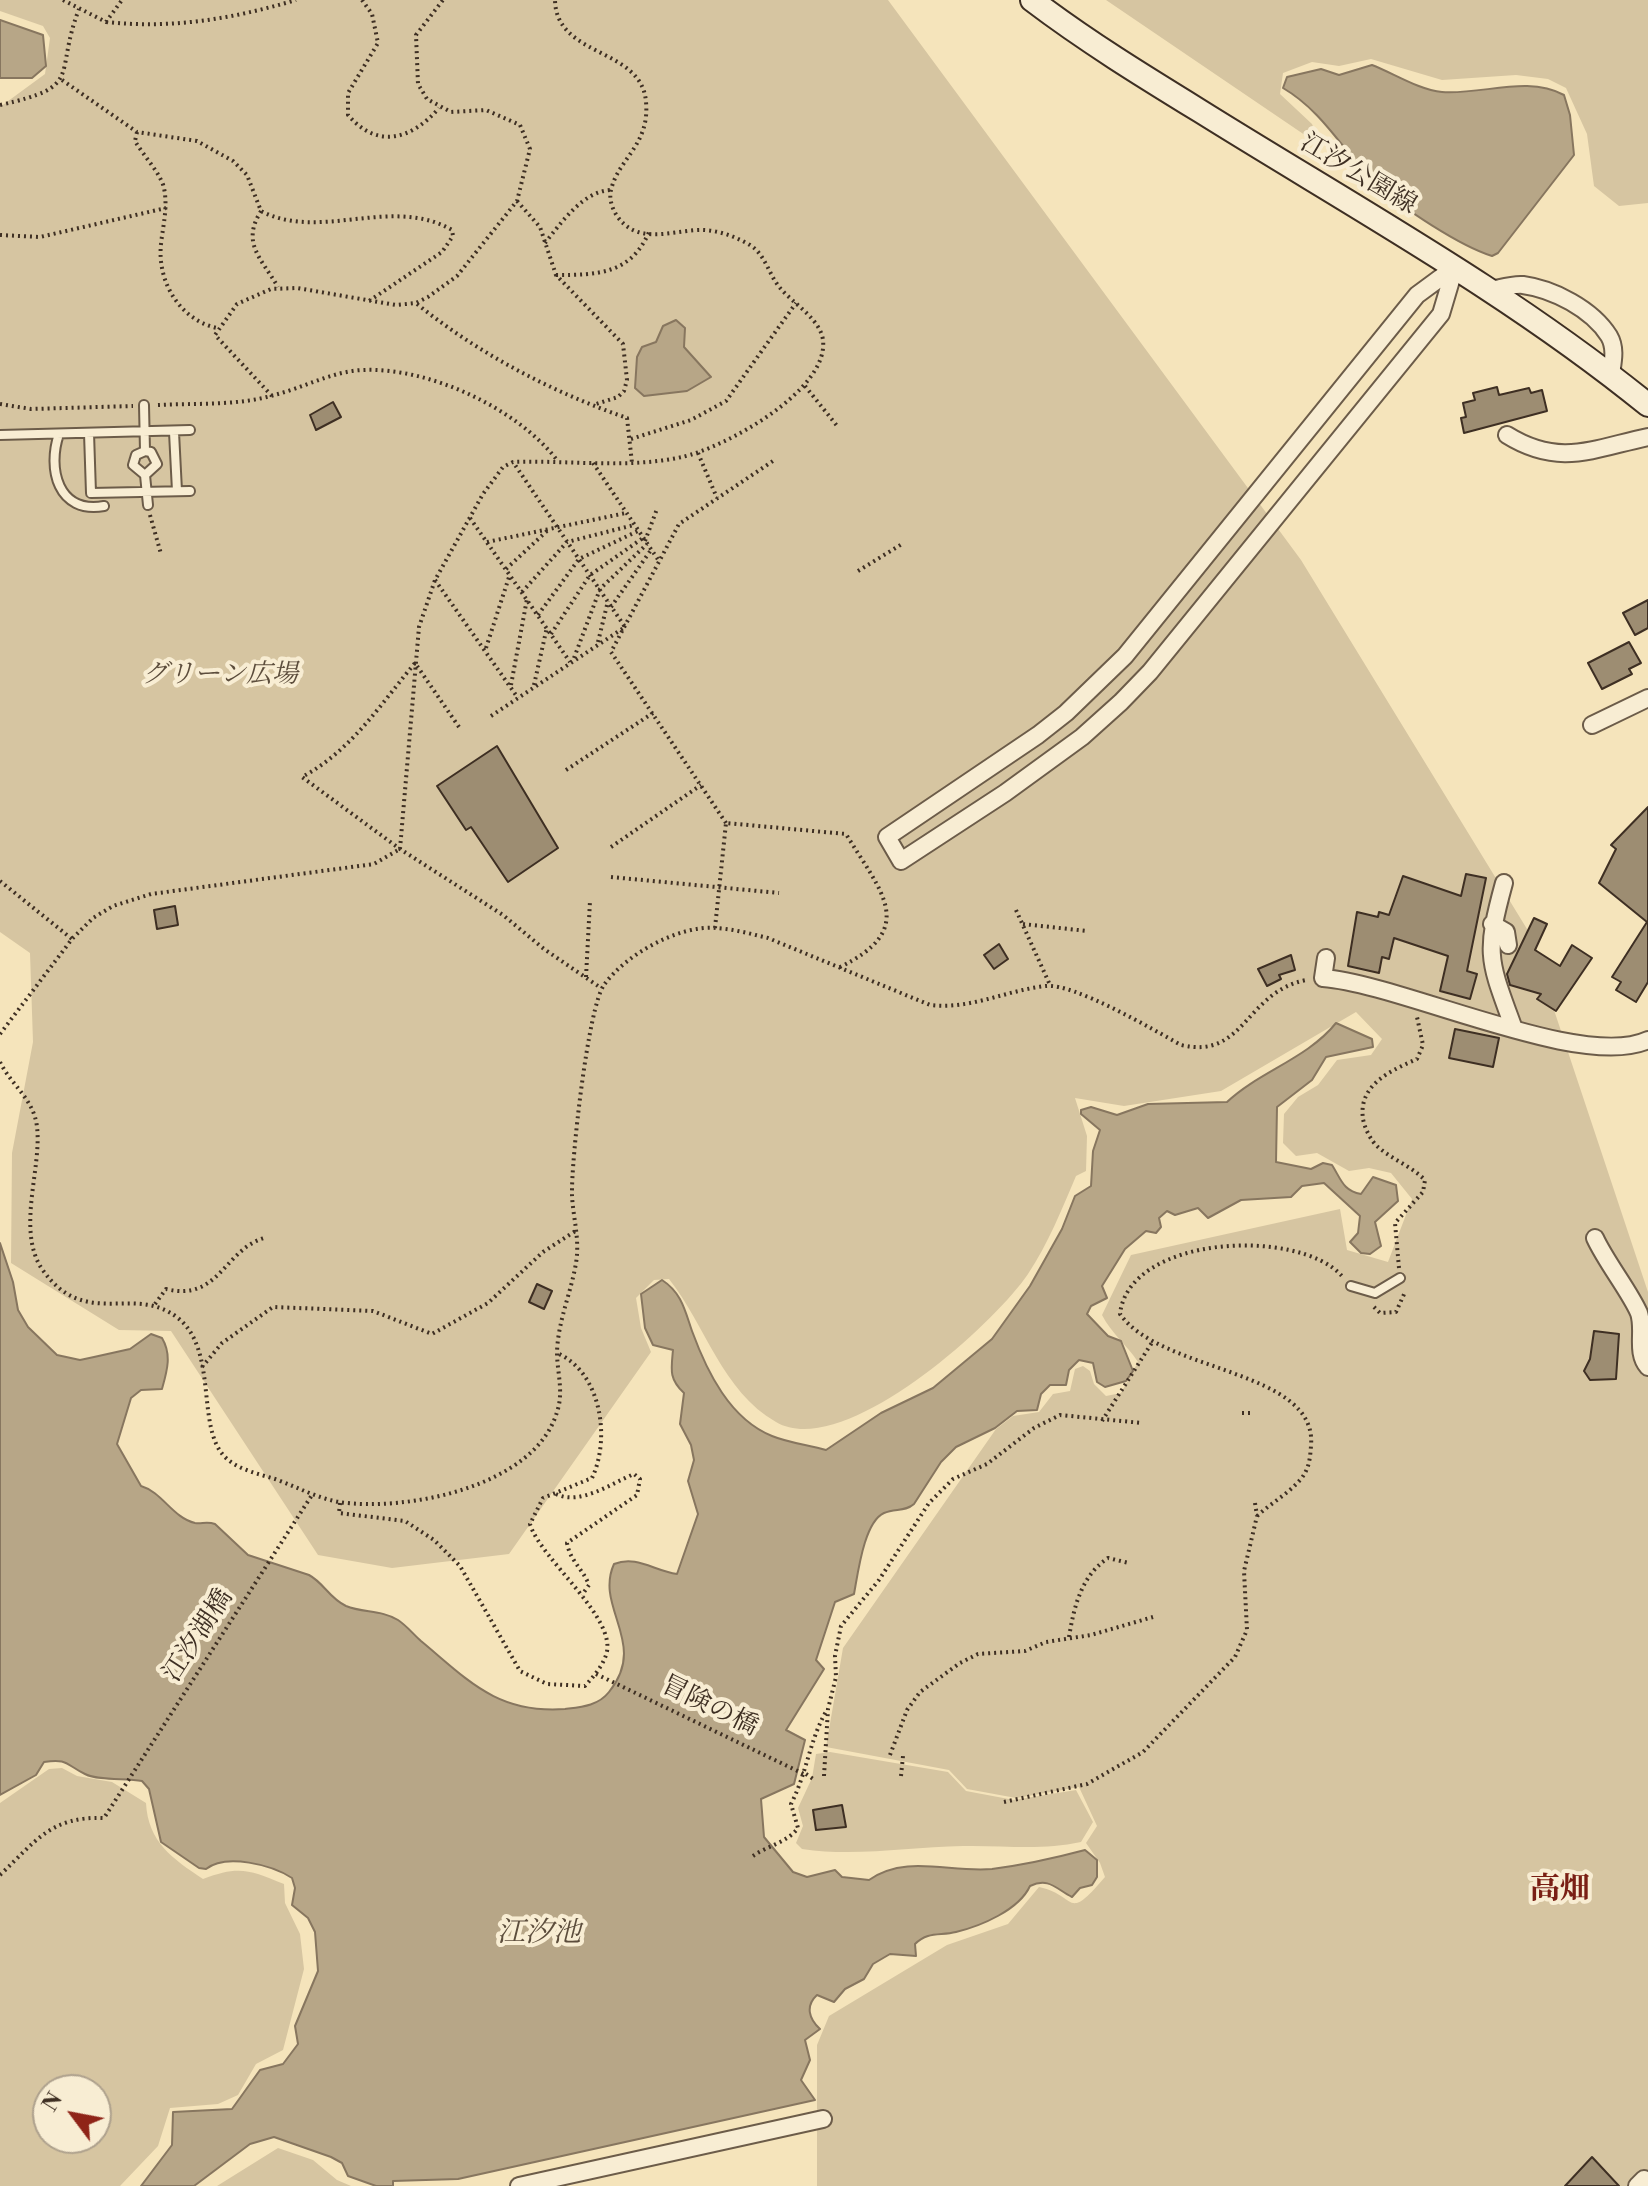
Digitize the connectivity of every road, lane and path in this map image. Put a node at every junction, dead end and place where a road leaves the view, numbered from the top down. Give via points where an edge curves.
1 (63, 0) edge
2 (122, 0) edge
3 (296, 0) edge
4 (362, 0) edge
5 (443, 0) edge
6 (555, 0) edge
7 (1032, 0) edge
8 (79, 9) junction
9 (106, 22) junction
10 (62, 80) junction
11 (0, 105) edge
12 (439, 108) junction
13 (137, 132) junction
14 (611, 190) junction
15 (517, 201) junction
16 (166, 208) junction
17 (261, 211) junction
18 (649, 232) junction
19 (0, 235) edge
20 (545, 243) junction
21 (1455, 267) junction
22 (556, 275) junction
23 (278, 288) junction
24 (1491, 290) junction
25 (367, 302) junction
26 (416, 303) junction
27 (796, 303) junction
28 (217, 328) junction
29 (1611, 374) junction
30 (805, 386) junction
31 (596, 404) junction
32 (144, 405) dead end
33 (1648, 405) edge
34 (838, 427) dead end
35 (190, 430) dead end
36 (145, 432) junction
37 (174, 432) junction
38 (89, 433) junction
39 (59, 434) junction
40 (0, 435) edge
41 (1507, 435) dead end
42 (1648, 437) edge
43 (631, 439) junction
44 (145, 451) junction
45 (698, 453) junction
46 (557, 460) junction
47 (175, 461) junction
48 (773, 461) dead end
49 (513, 462) junction
50 (593, 463) junction
51 (632, 463) junction
52 (157, 464) junction
53 (145, 475) junction
54 (177, 491) junction
55 (190, 491) dead end
56 (146, 492) junction
57 (717, 498) junction
58 (148, 505) joint
59 (104, 506) dead end
60 (657, 509) dead end
61 (626, 513) junction
62 (470, 518) junction
63 (634, 525) junction
64 (558, 528) junction
65 (549, 529) junction
66 (638, 531) junction
67 (645, 541) junction
68 (487, 542) junction
69 (567, 542) junction
70 (902, 544) dead end
71 (651, 550) junction
72 (161, 554) dead end
73 (579, 559) junction
74 (659, 561) junction
75 (858, 571) dead end
76 (508, 572) junction
77 (590, 575) junction
78 (435, 580) junction
79 (600, 589) junction
80 (522, 592) junction
81 (527, 599) junction
82 (608, 601) junction
83 (611, 607) junction
84 (538, 615) junction
85 (547, 627) junction
86 (625, 627) junction
87 (551, 634) junction
88 (597, 644) junction
89 (486, 648) junction
90 (572, 660) junction
91 (415, 663) junction
92 (510, 687) junction
93 (533, 687) junction
94 (518, 698) junction
95 (1647, 701) edge
96 (653, 713) junction
97 (491, 716) dead end
98 (1592, 725) dead end
99 (459, 727) dead end
100 (566, 770) dead end
101 (701, 785) junction
102 (726, 823) junction
103 (611, 847) dead end
104 (400, 849) junction
105 (611, 877) dead end
106 (0, 881) edge
107 (1504, 883) dead end
108 (718, 888) junction
109 (779, 893) dead end
110 (590, 901) dead end
111 (1016, 910) dead end
112 (1023, 924) junction
113 (1492, 924) junction
114 (715, 928) junction
115 (1087, 931) dead end
116 (72, 939) junction
117 (1508, 945) dead end
118 (1326, 958) dead end
119 (838, 968) junction
120 (586, 977) junction
121 (1323, 978) junction
122 (1050, 985) junction
123 (601, 988) junction
124 (1410, 1000) junction
125 (1514, 1029) junction
126 (0, 1034) edge
127 (1648, 1040) edge
128 (0, 1062) edge
129 (578, 1230) junction
130 (264, 1238) dead end
131 (1595, 1238) dead end
132 (1400, 1278) junction
133 (1351, 1286) junction
134 (155, 1304) junction
135 (1153, 1341) junction
136 (557, 1353) junction
137 (202, 1367) junction
138 (1648, 1367) edge
139 (1242, 1413) dead end
140 (1254, 1413) dead end
141 (1102, 1421) junction
142 (1142, 1423) dead end
143 (555, 1493) junction
144 (312, 1495) junction
145 (340, 1502) junction
146 (1255, 1503) dead end
147 (1257, 1516) junction
148 (1129, 1563) dead end
149 (582, 1595) junction
150 (1153, 1617) dead end
151 (1069, 1637) junction
152 (596, 1674) junction
153 (828, 1709) junction
154 (890, 1755) dead end
155 (903, 1756) dead end
156 (806, 1774) junction
157 (824, 1776) dead end
158 (901, 1776) dead end
159 (813, 1779) dead end
160 (1004, 1802) dead end
161 (753, 1856) dead end
162 (0, 1875) edge
163 (823, 2119) dead end
164 (519, 2186) edge

1 - 8 path
2 - 9 path
3 - 9 path via 206,22
4 - 12 path via 372,14 378,43 348,93 348,115 369,134 390,138 415,131
5 - 12 path via 422,23 414,49 418,84
6 - 14 path via 565,28 589,49 635,73 641,83 646,101 641,138
7 - 21 main road, 江汐公園線 via 1105,52
8 - 9 path
8 - 10 path
10 - 11 path via 52,90
10 - 13 path
12 - 15 path via 486,110 520,125 530,149
13 - 16 path via 135,141 164,185
13 - 17 path via 197,141 233,161 247,175
14 - 18 path via 612,205 626,227
14 - 20 path via 601,190 571,212
15 - 20 path via 540,227
15 - 26 path via 457,276
16 - 19 path via 40,237
16 - 28 path via 160,246 166,283 184,313
17 - 23 path via 252,226 252,244
17 - 25 path via 294,223 348,216 411,217 452,230 442,252
18 - 22 path via 635,259 622,266
18 - 27 path via 728,234 753,247 779,288
20 - 22 path
21 - 21 street via 1441,314 1150,672 1082,737 901,861 887,837 1038,735 1125,656 1417,295
21 - 24 main road, 江汐公園線
22 - 31 path via 623,344 624,391
23 - 25 path
23 - 28 path via 237,304
24 - 29 main road, 江汐公園線
24 - 29 street via 1519,284 1570,301 1608,336 1614,352
25 - 26 path
26 - 31 path via 502,362
27 - 30 path via 820,330 824,343
27 - 43 path via 726,401 691,420
28 - 46 path via 222,346 272,396 358,370 392,369 470,395 522,423
29 - 33 main road, 江汐公園線
30 - 34 path
30 - 45 path via 791,400
31 - 43 path via 627,418
32 - 36 lane
35 - 37 lane
36 - 37 lane
36 - 38 lane
36 - 44 lane
37 - 47 lane
38 - 39 lane
38 - 56 lane via 91,493
39 - 40 lane
39 - 59 lane via 51,455 55,482 75,504 88,509
41 - 42 street via 1541,450 1573,454
43 - 51 path
44 - 52 lane
44 - 53 lane via 136,455 133,465
45 - 51 path
45 - 57 path
46 - 49 path
46 - 50 path
47 - 52 lane
47 - 54 lane
48 - 57 path
49 - 62 path via 491,480
49 - 64 path
50 - 51 path
50 - 61 path
52 - 53 lane
53 - 56 lane
54 - 55 lane
54 - 56 lane
56 - 58 lane
57 - 74 path via 679,524
58 - 72 path
60 - 67 path
61 - 63 path
61 - 64 path
62 - 68 path
62 - 78 path
63 - 66 path
63 - 69 path
64 - 65 path
64 - 69 path
65 - 68 path
65 - 76 path
66 - 67 path
66 - 73 path
67 - 71 path
67 - 77 path
67 - 79 path
68 - 76 path
69 - 73 path
69 - 80 path
70 - 75 path
71 - 74 path
71 - 83 path
73 - 77 path
73 - 84 path
74 - 86 path
76 - 80 path
76 - 89 path
77 - 79 path
77 - 87 path
78 - 89 path
78 - 91 path via 419,627
79 - 82 path
79 - 90 path
80 - 81 path
81 - 84 path
81 - 92 path
82 - 83 path
82 - 88 path
83 - 86 path
84 - 85 path
85 - 87 path
85 - 93 path
86 - 88 path
86 - 96 path via 611,652
87 - 90 path
88 - 90 path
89 - 92 path
90 - 93 path
91 - 99 path
91 - 104 path
91 - 104 path via 348,746 302,777
92 - 94 path
93 - 94 path
94 - 97 path
95 - 98 street
96 - 100 path
96 - 101 path
101 - 102 path
101 - 103 path
102 - 108 path
102 - 119 path via 846,834 878,888 888,921 867,954
104 - 116 path via 374,864 151,894 113,906
104 - 120 path via 503,915
105 - 108 path
106 - 116 path
107 - 113 street
108 - 109 path
108 - 114 path
110 - 120 path
111 - 112 path
112 - 115 path
112 - 122 path
113 - 117 street via 1506,932
113 - 125 street via 1490,965
114 - 119 path via 768,938
114 - 123 path via 681,934 649,948
116 - 126 path
118 - 121 street
119 - 122 path via 942,1007
120 - 123 path
121 - 122 path via 1281,987 1259,1003 1230,1040 1199,1049
121 - 124 street
123 - 129 path via 577,1119 572,1196
124 - 125 street
124 - 132 path via 1421,1026 1423,1045 1417,1059 1372,1085 1361,1103 1375,1145 1425,1180 1423,1192 1395,1223
125 - 127 street via 1601,1047 1632,1048
128 - 134 path via 32,1107 37,1127 31,1218 41,1268 83,1302 102,1307
129 - 136 path
129 - 137 path via 543,1252 488,1303 432,1334 373,1311 273,1307 222,1343
130 - 134 path via 248,1243 208,1283 183,1293 166,1289
131 - 138 street via 1638,1312 1642,1361
132 - 133 lane via 1375,1293
132 - 133 path via 1405,1293 1396,1312 1380,1313
133 - 135 path via 1337,1270 1302,1251 1218,1248 1178,1255 1150,1266 1122,1299 1120,1314 1128,1326
134 - 137 path via 189,1328
135 - 141 path
135 - 147 path via 1202,1365 1255,1381 1303,1411 1312,1429 1306,1472
136 - 143 path via 569,1358 592,1388 600,1461 592,1478
136 - 145 path via 561,1393 554,1420 541,1441 508,1468 466,1490 434,1499
137 - 144 path via 222,1455 234,1465
139 - 140 path
141 - 142 path
141 - 153 path via 1060,1415 1048,1419 987,1464 953,1479 929,1503 879,1580 841,1626
143 - 149 path via 543,1498 530,1524 539,1544
143 - 149 path via 570,1498 634,1474 640,1479 637,1495 567,1543 589,1585
144 - 145 path
144 - 162 path, 江汐湖橋 via 104,1818 74,1817 52,1828
145 - 152 path via 339,1513 405,1521 448,1551 520,1671 536,1682 585,1686
146 - 147 path
147 - 160 path via 1244,1571 1247,1630 1235,1657 1143,1752 1087,1784
148 - 151 path via 1108,1558 1097,1566 1078,1600
149 - 152 path via 608,1647
150 - 151 path
151 - 154 path via 1025,1651 978,1654 940,1675 907,1710
152 - 156 path, 冒険の橋
153 - 156 path
153 - 157 path
155 - 158 path
156 - 159 path, 冒険の橋
156 - 161 path via 791,1804 798,1828
163 - 164 street

